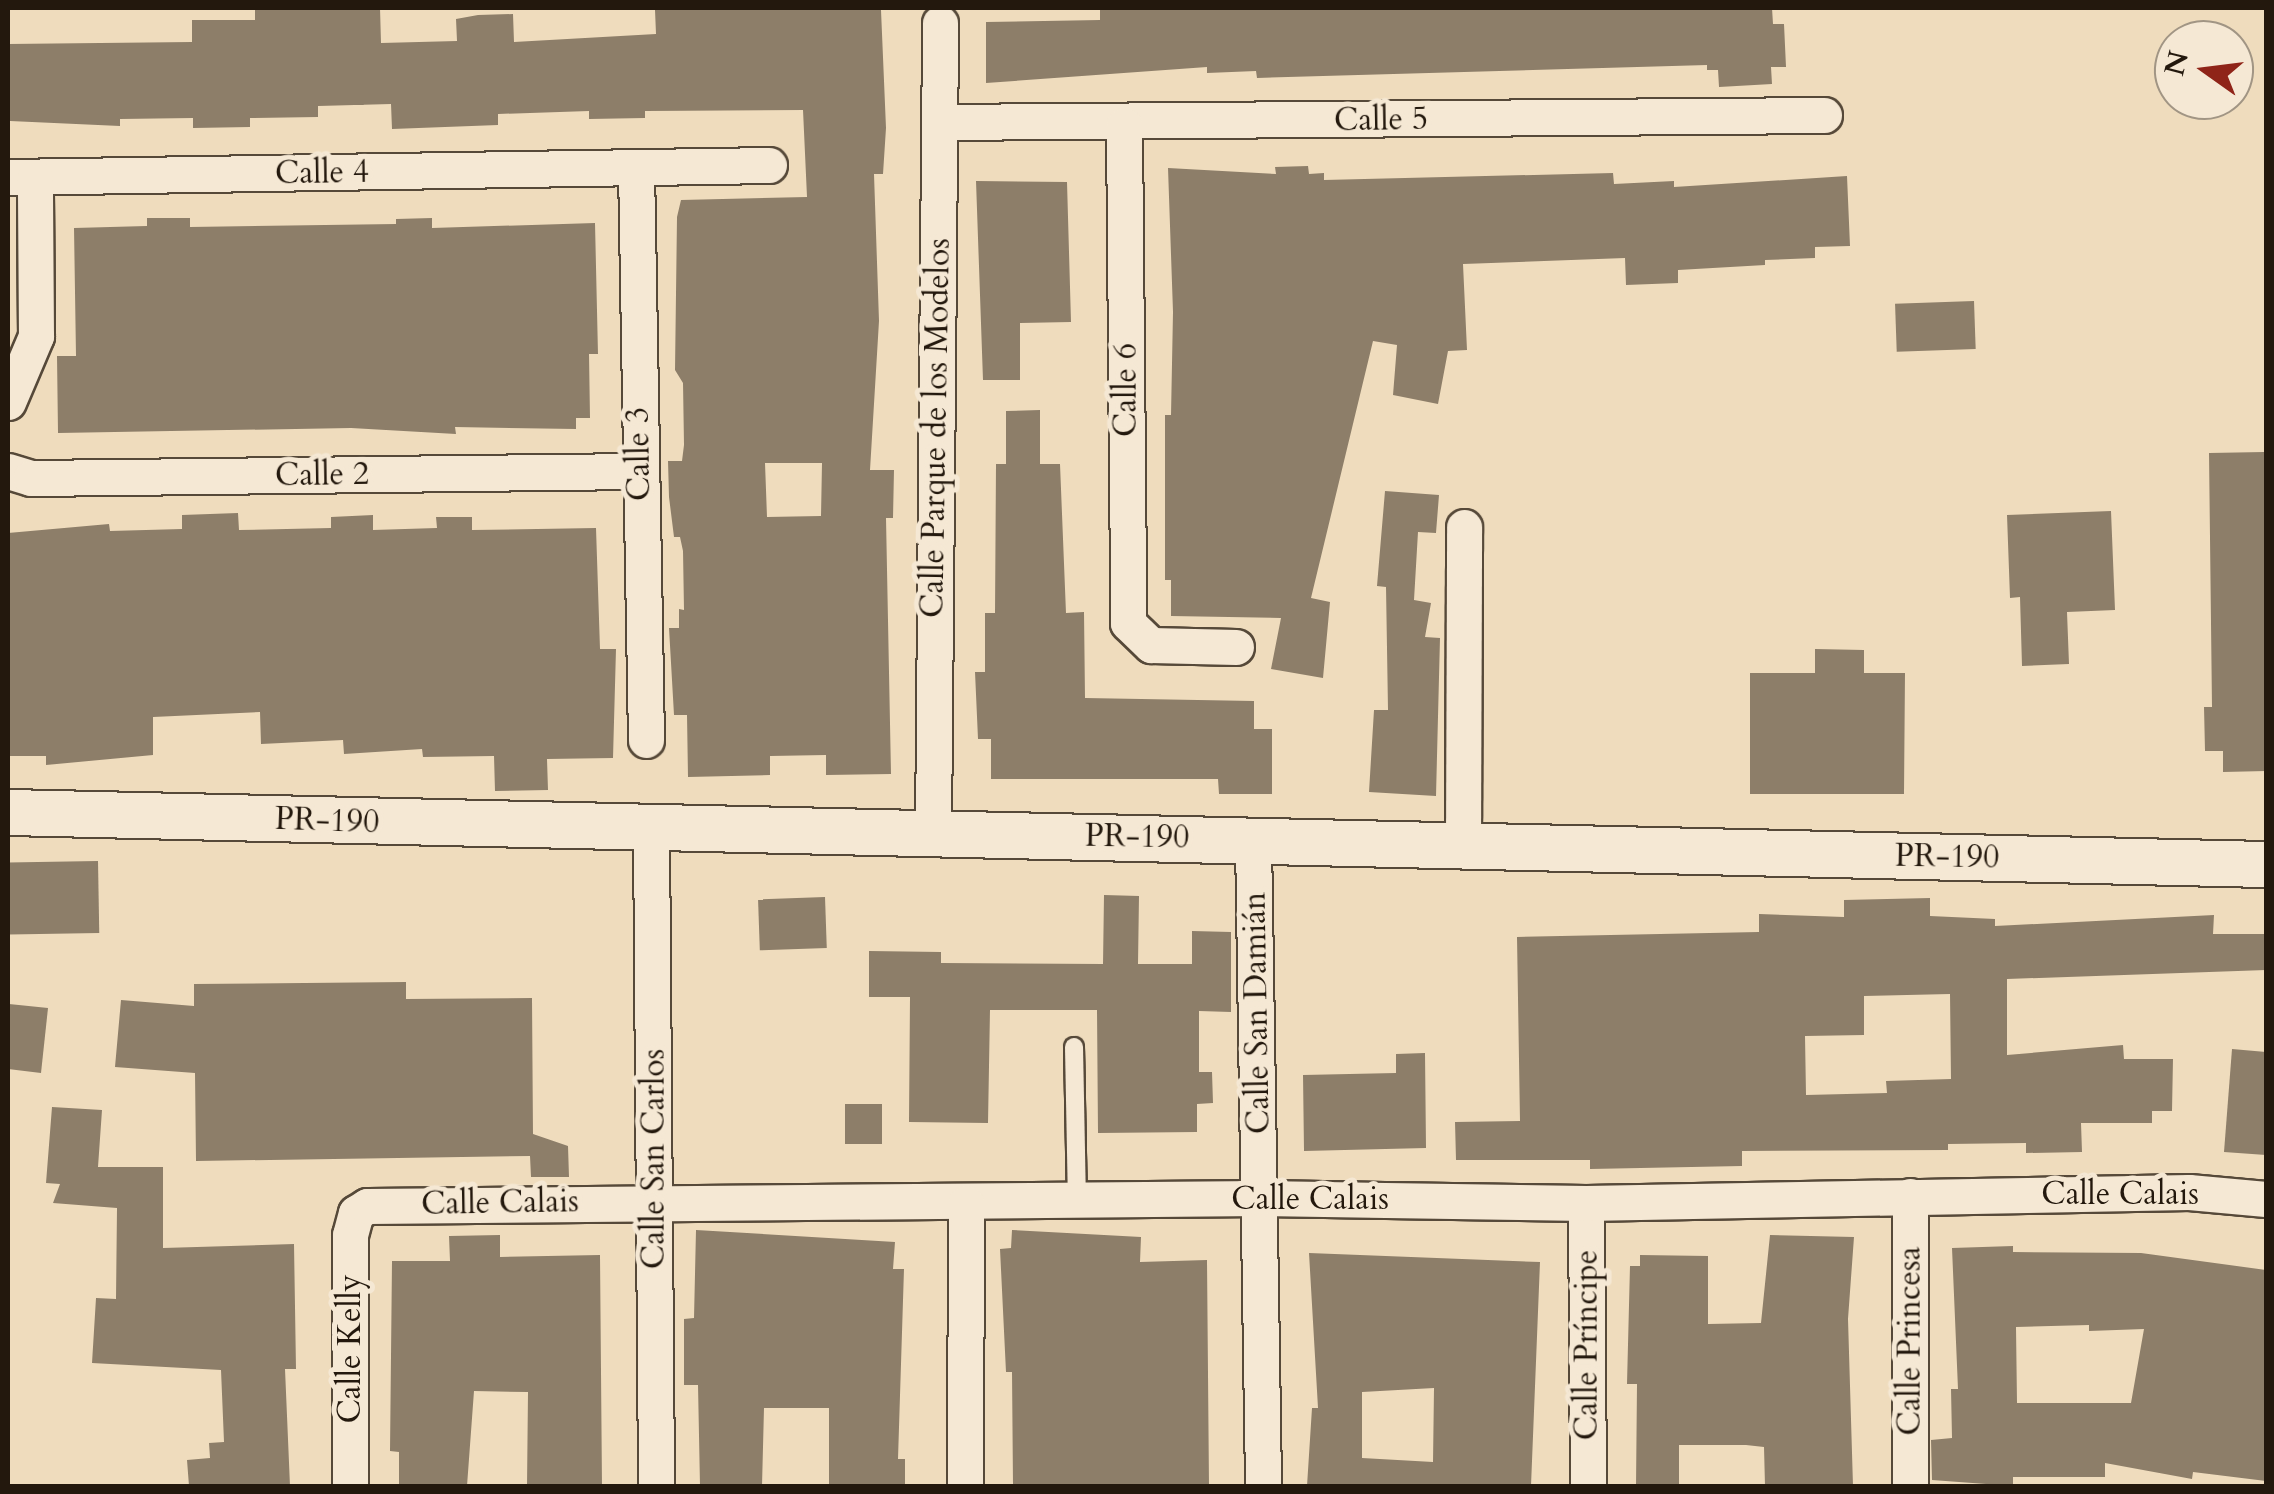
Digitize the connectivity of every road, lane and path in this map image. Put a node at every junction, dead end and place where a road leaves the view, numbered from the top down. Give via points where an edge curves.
1 (940, 23) dead end
2 (1824, 115) dead end
3 (939, 122) junction
4 (1124, 125) junction
5 (769, 165) dead end
6 (636, 167) junction
7 (21, 178) edge
8 (8, 402) edge
9 (8, 471) edge
10 (639, 472) junction
11 (1464, 528) dead end
12 (1236, 647) dead end
13 (646, 740) dead end
14 (8, 812) edge
15 (651, 831) junction
16 (934, 833) junction
17 (1253, 839) junction
18 (1462, 846) junction
19 (2266, 864) edge
20 (1074, 1047) dead end
21 (1910, 1196) junction
22 (1261, 1198) junction
23 (2266, 1199) edge
24 (655, 1200) junction
25 (1077, 1202) junction
26 (1586, 1202) junction
27 (966, 1204) junction
28 (356, 1213) joint
29 (350, 1486) edge
30 (656, 1486) edge
31 (965, 1486) edge
32 (1264, 1486) edge
33 (1588, 1486) edge
34 (1910, 1486) edge

1 - 3 street, Calle Parque de los Modelos
2 - 4 street, Calle 5
3 - 4 street, Calle 5
3 - 16 street, Calle Parque de los Modelos
4 - 12 street, Calle 6 via 1128,623 1151,645
5 - 6 street, Calle 4
6 - 7 street, Calle 4
6 - 10 street, Calle 3
7 - 8 street via 36,336
9 - 10 street, Calle 2 via 30,478
10 - 13 street, Calle 3
11 - 18 street
14 - 15 street, PR-190 / PR-190
15 - 16 street, PR-190 / PR-190
15 - 24 street, Calle San Carlos
16 - 17 street, PR-190 / PR-190
17 - 18 street, PR-190 / PR-190
17 - 22 street, Calle San Damián
18 - 19 street, PR-190 / PR-190
20 - 25 lane
21 - 23 street, Calle Calais via 2189,1192
21 - 26 street, Calle Calais
21 - 34 street, Calle Princesa
22 - 25 street, Calle Calais
22 - 26 street, Calle Calais
22 - 32 street, Calle San Damián
24 - 27 street, Calle Calais
24 - 28 street, Calle Calais via 367,1206
24 - 30 street, Calle San Carlos
25 - 27 street, Calle Calais
26 - 33 street, Calle Príncipe
27 - 31 street
28 - 29 street, Calle Kelly via 350,1235

